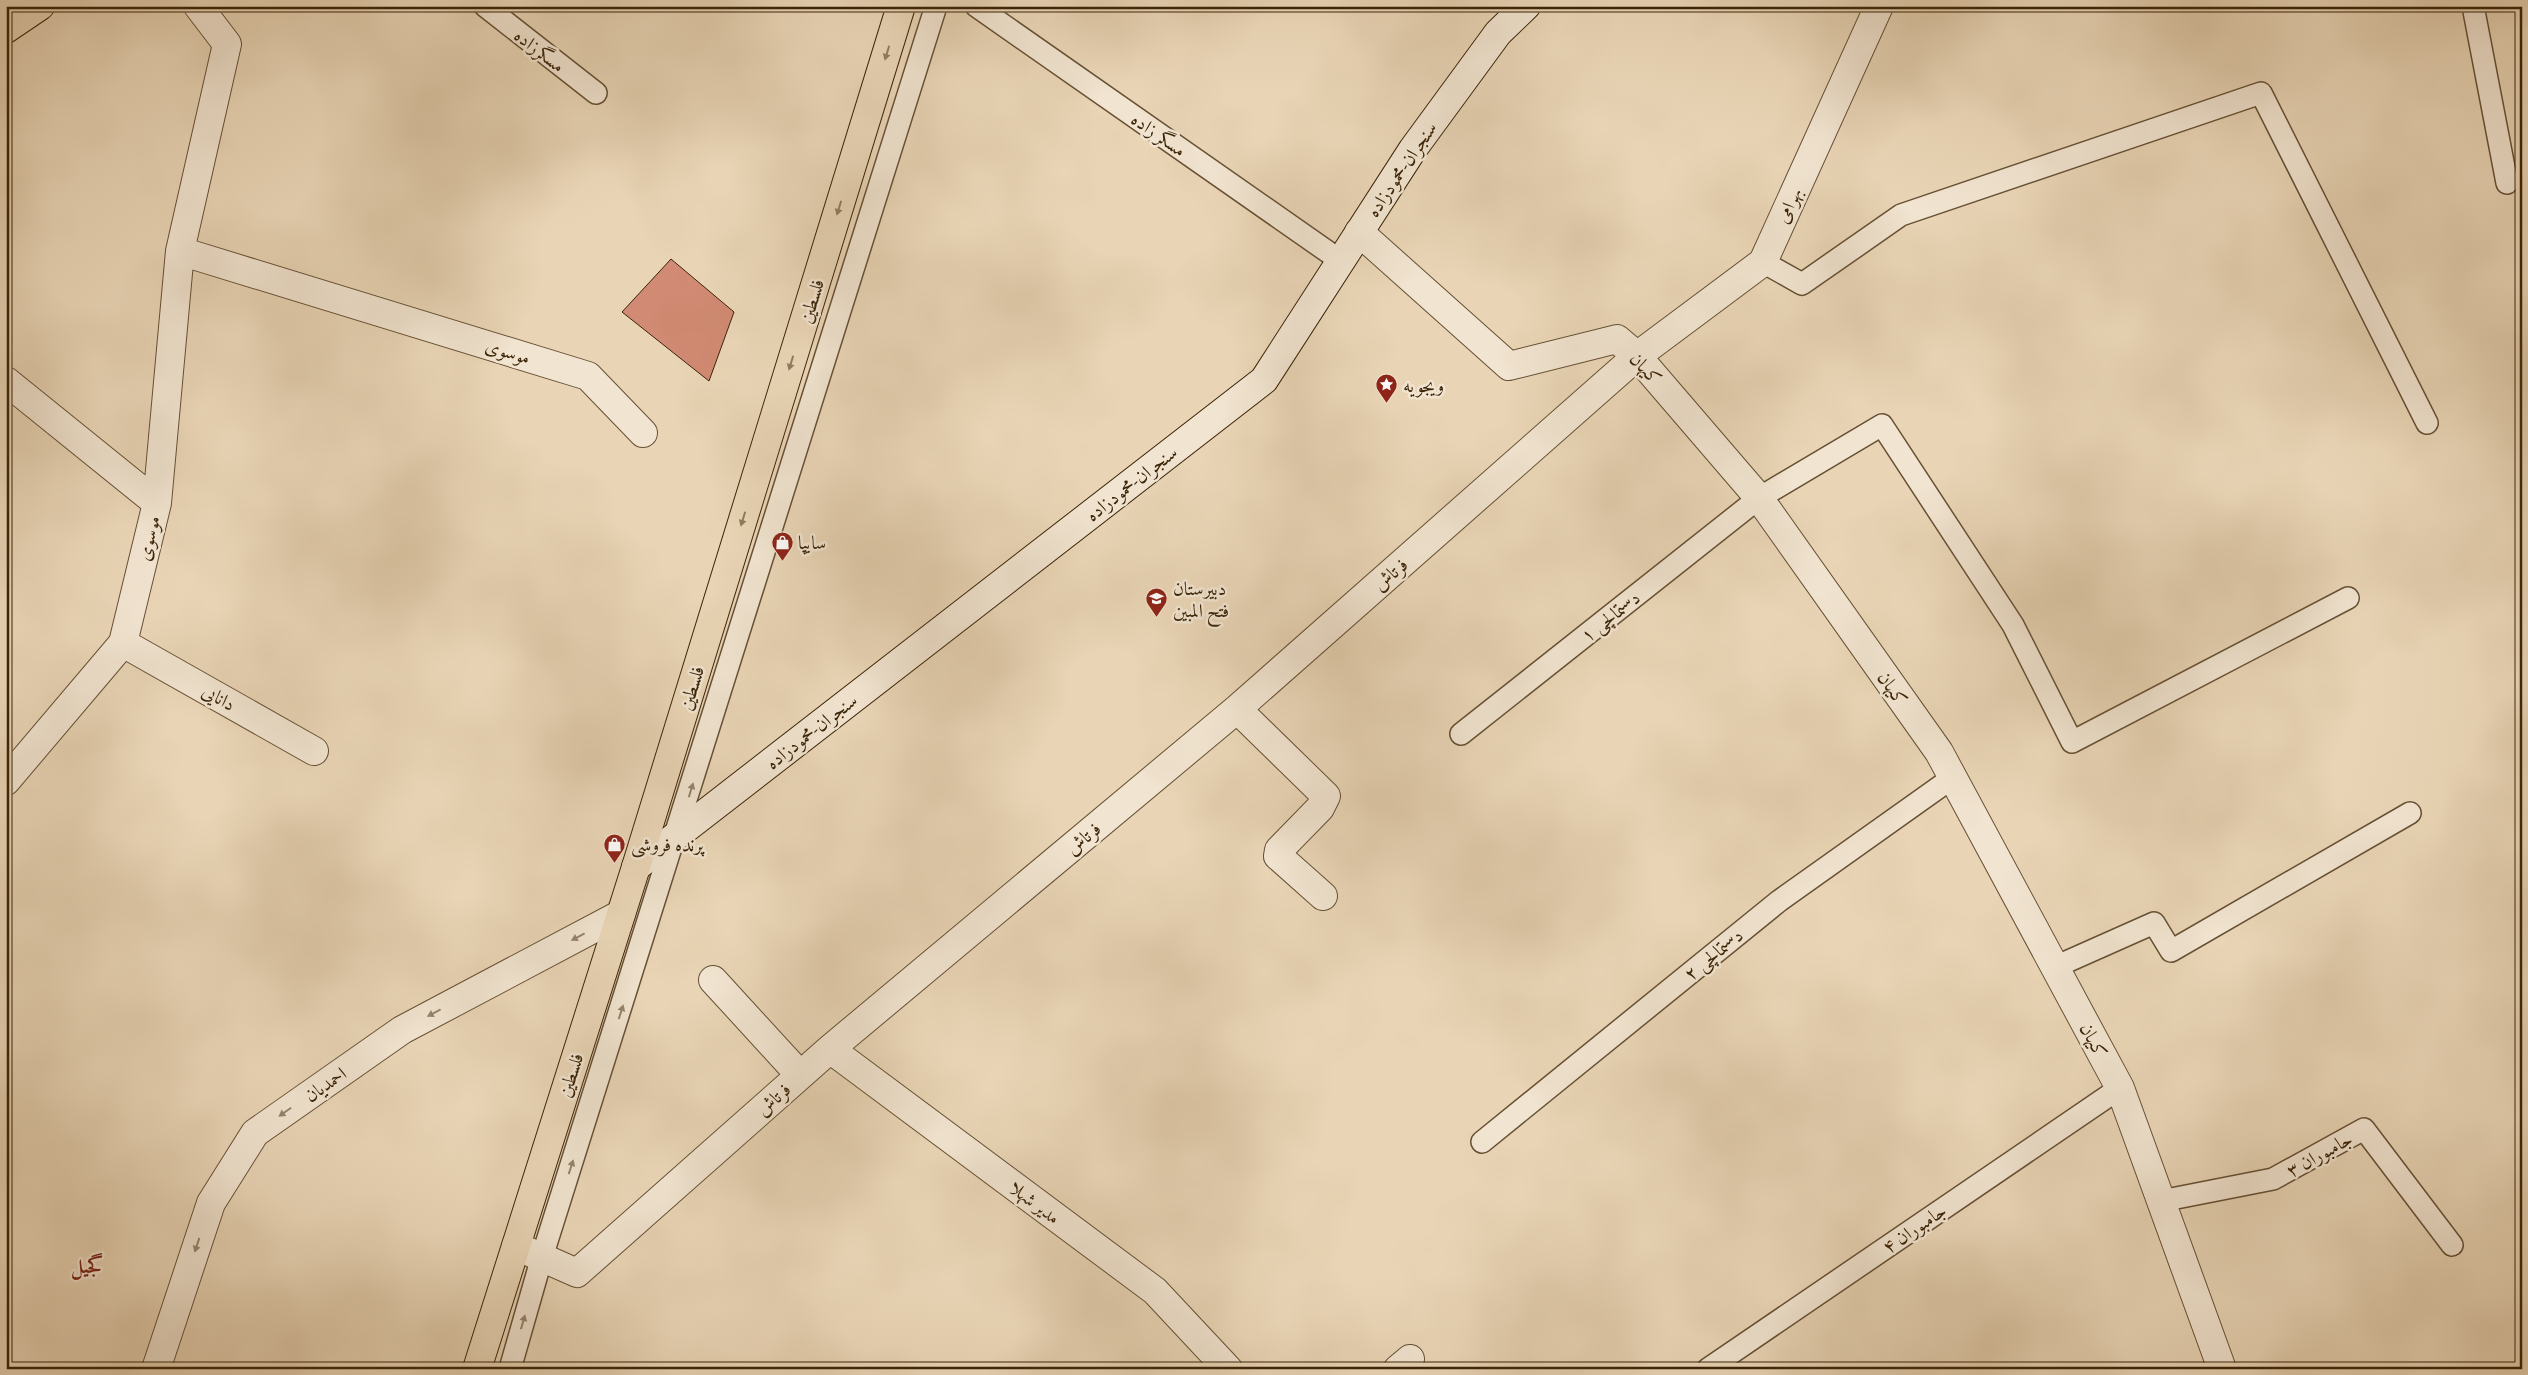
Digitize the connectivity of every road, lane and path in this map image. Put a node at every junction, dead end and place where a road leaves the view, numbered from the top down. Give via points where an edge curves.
1 (40, 6) edge
2 (198, 6) edge
3 (485, 6) edge
4 (901, 6) edge
5 (936, 6) edge
6 (976, 6) edge
7 (1526, 6) edge
8 (1879, 6) edge
9 (2473, 6) edge
10 (6, 29) edge
11 (596, 94) dead end
12 (2507, 183) dead end
13 (1359, 232) junction
14 (180, 251) junction
15 (1341, 261) junction
16 (1763, 262) junction
17 (1637, 356) junction
18 (6, 381) edge
19 (2427, 423) dead end
20 (643, 433) dead end
21 (1759, 498) junction
22 (157, 503) junction
23 (2348, 598) dead end
24 (123, 643) junction
25 (1236, 709) junction
26 (1460, 734) dead end
27 (314, 752) dead end
28 (1952, 778) junction
29 (6, 781) edge
30 (2410, 813) dead end
31 (677, 834) junction
32 (636, 867) junction
33 (1323, 896) dead end
34 (621, 914) junction
35 (2055, 967) junction
36 (714, 980) dead end
37 (830, 1049) junction
38 (800, 1075) junction
39 (2120, 1088) junction
40 (1482, 1142) dead end
41 (2161, 1201) junction
42 (2452, 1245) dead end
43 (516, 1246) junction
44 (542, 1258) junction
45 (156, 1369) edge
46 (477, 1369) edge
47 (510, 1369) edge
48 (1228, 1369) edge
49 (1708, 1369) edge
50 (2222, 1369) edge

1 - 10 main road
2 - 14 street, موسوی via 227,44
3 - 11 lane, مسگرزاده
4 -> 32 main road, فلسطین
31 -> 5 lane
6 - 15 lane, مسگر زاده
7 - 13 street, سنجران-محمودزاده via 1498,33 1413,149
8 - 16 street, بهرامی
9 - 12 lane
13 - 15 street, سنجران-محمودزاده
13 - 17 street, کیهان via 1510,366 1617,339
14 - 20 street, موسوی via 588,376
14 - 22 street, موسوی
15 - 31 street, سنجران-محمودزاده via 1264,380
16 - 17 street, بهرامی
16 - 19 lane via 1802,284 1901,215 2261,93
17 - 21 street, کیهان
17 - 25 street, فرتاش
18 - 22 street
21 - 23 lane, دستمالچی ۱ via 1882,425 2012,625 2072,742
21 - 26 lane, دستمالچی ۱
21 - 28 street, کیهان via 1939,752
22 - 24 street, موسوی
24 - 27 street, دانایی
24 - 29 street, موسوی
25 - 33 street via 1326,796 1320,808 1279,850 1278,856
25 - 37 street, فرتاش
28 - 35 street, کیهان
28 - 40 lane, دستمالچی ۲ via 1779,901
30 - 35 lane via 2171,951 2154,923
31 - 32 street, سنجران-محمودزاده
44 -> 31 lane
32 - 34 main road, فلسطین
34 - 43 main road, فلسطین
34 -> 45 street, احمدیان via 402,1030 256,1133 211,1203
35 - 39 street, کیهان
36 - 38 street
37 - 38 street, فرتاش
37 - 48 street, مدیر شهلا via 1154,1291
38 - 44 street, فرتاش via 577,1273
39 - 41 street, کیهان
39 - 49 lane, جامبوران ۴
41 - 42 lane, جامبوران ۳ via 2273,1179 2364,1129
41 - 50 street, کیهان
43 - 44 street, فرتاش
43 - 46 main road, فلسطین
47 -> 44 lane

